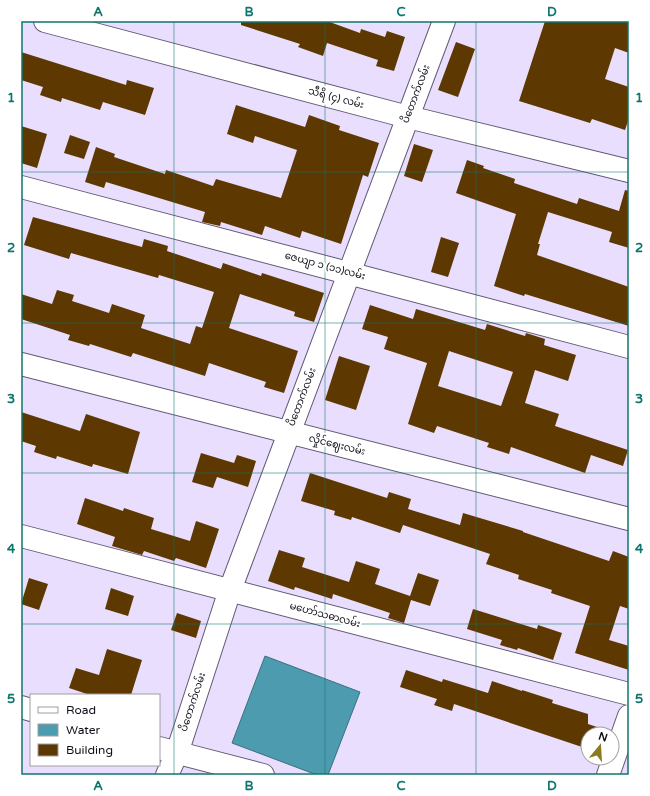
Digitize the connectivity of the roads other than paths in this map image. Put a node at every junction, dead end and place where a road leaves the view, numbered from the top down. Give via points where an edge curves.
1 (45, 21) edge
2 (444, 21) edge
3 (408, 117) junction
4 (629, 171) edge
5 (21, 187) edge
6 (349, 273) junction
7 (629, 347) edge
8 (21, 364) edge
9 (289, 432) junction
10 (629, 519) edge
11 (21, 536) edge
12 (230, 590) junction
13 (629, 694) edge
14 (629, 716) edge
15 (168, 750) edge
16 (167, 775) edge
17 (263, 775) edge
18 (608, 775) edge

1 - 3 street, သီရိ (၄) လမ်း
2 - 3 street, ပိတောက်လမ်း
3 - 4 street, သီရိ (၄) လမ်း
3 - 6 street, ပိတောက်လမ်း
5 - 6 street, ဇေယျာ ၁ (၁၁)လမ်း
6 - 7 street, ဇေယျာ ၁ (၁၁)လမ်း
6 - 9 street, ပိတောက်လမ်း
8 - 9 street, လှိုင်ဈေးလမ်း
9 - 10 street, လှိုင်ဈေးလမ်း
9 - 12 street, ပိတောက်လမ်း
11 - 12 street, မဟော်သဓာလမ်း
12 - 13 street, မဟော်သဓာလမ်း
12 - 15 street, ပိတောက်လမ်း
14 - 18 street
15 - 16 street, ပိတောက်လမ်း
15 - 17 street

